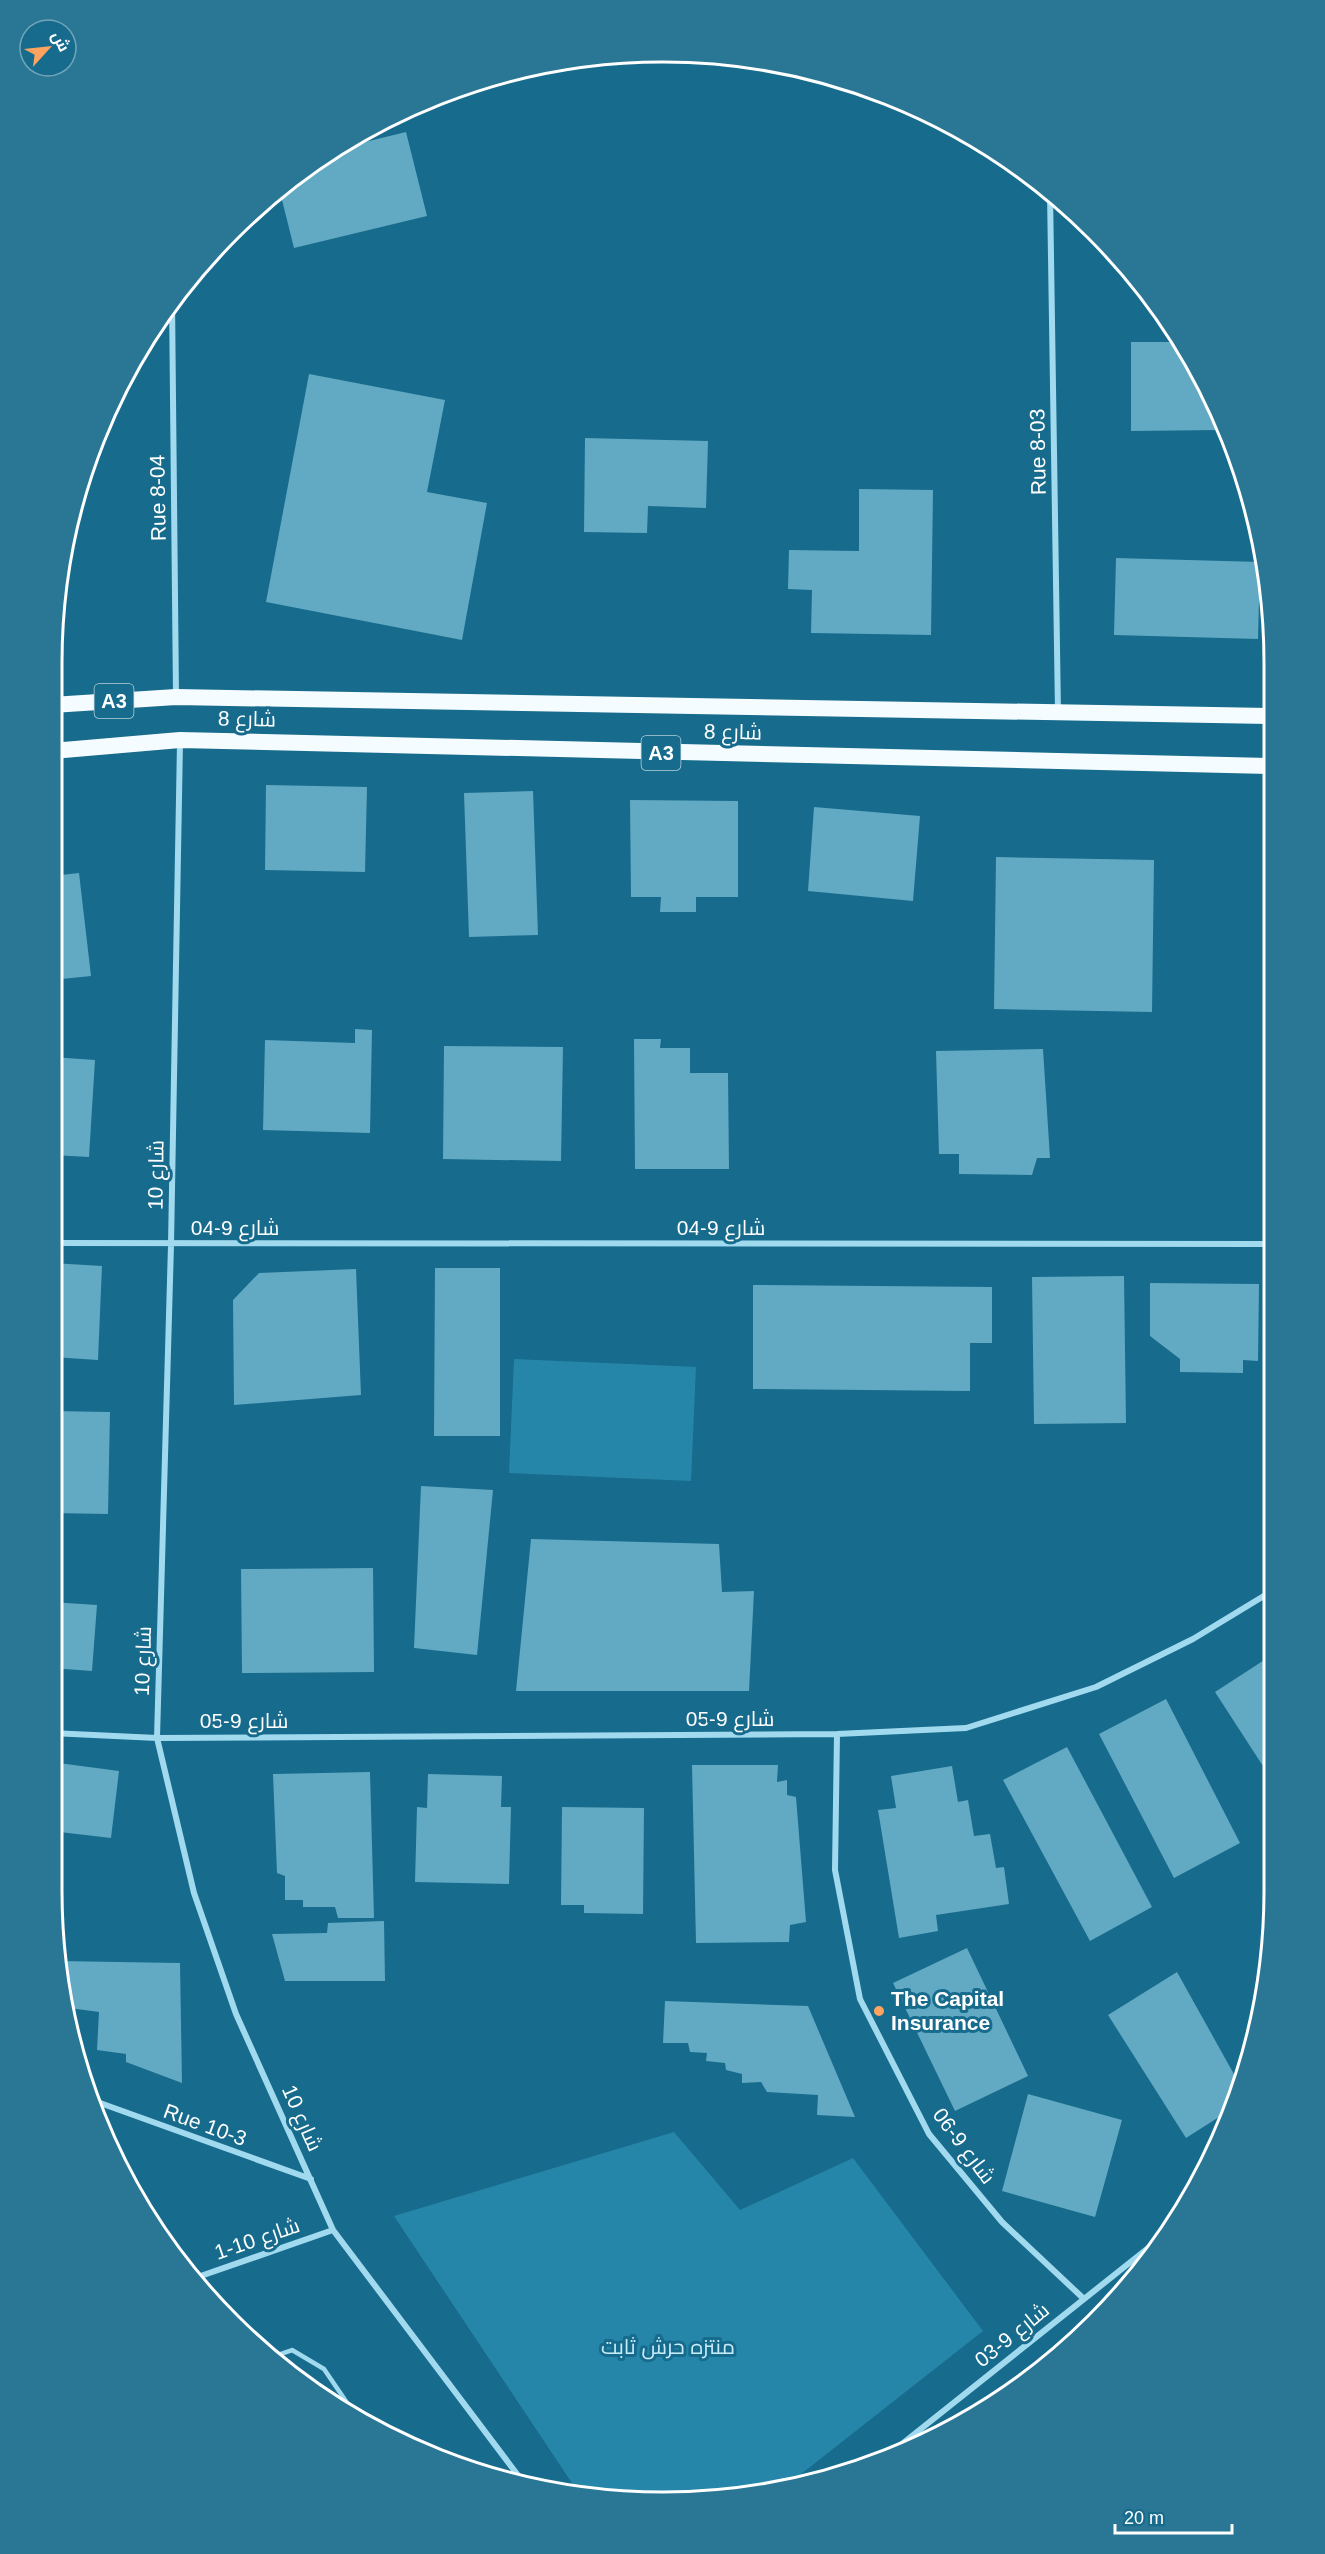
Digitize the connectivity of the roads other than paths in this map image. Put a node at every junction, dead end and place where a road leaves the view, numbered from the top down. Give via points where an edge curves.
1 (1050, 204) edge
2 (172, 316) edge
3 (177, 697) junction
4 (62, 704) edge
5 (1059, 712) junction
6 (1264, 716) edge
7 (180, 740) junction
8 (62, 750) edge
9 (1264, 766) edge
10 (62, 1243) edge
11 (1264, 1244) edge
12 (171, 1245) junction
13 (1264, 1596) edge
14 (62, 1734) edge
15 (837, 1734) junction
16 (157, 1738) junction
17 (100, 2103) edge
18 (311, 2180) junction
19 (333, 2230) junction
20 (1142, 2253) edge
21 (201, 2276) edge
22 (1084, 2299) junction
23 (280, 2354) edge
24 (347, 2402) edge
25 (906, 2441) edge
26 (517, 2474) edge

1 - 5 street, Rue 8-03
2 - 3 street, Rue 8-04
3 - 4 highway, شارع 8 / A3
3 - 5 highway, شارع 8 / A3
5 - 6 highway, شارع 8 / A3
7 - 8 highway, شارع 8 / A3
7 - 9 highway, شارع 8 / A3
7 - 12 street, شارع 10
10 - 12 street, شارع 9-04
11 - 12 street, شارع 9-04
12 - 16 street, شارع 10
13 - 15 street, شارع 9-05 via 1194,1639 1095,1687 966,1728
14 - 16 street, شارع 9-05
15 - 16 street, شارع 9-05
15 - 22 street, شارع 9-06 via 835,1870 860,1999 929,2134 1002,2222
16 - 18 street, شارع 10 via 194,1893 236,2014
17 - 18 street, Rue 10-3
18 - 19 street, شارع 10
19 - 21 street, شارع 10-1
19 - 26 street, شارع 10
20 - 22 street, شارع 9-03
22 - 25 street, شارع 9-03
23 - 24 lane via 292,2350 324,2369

